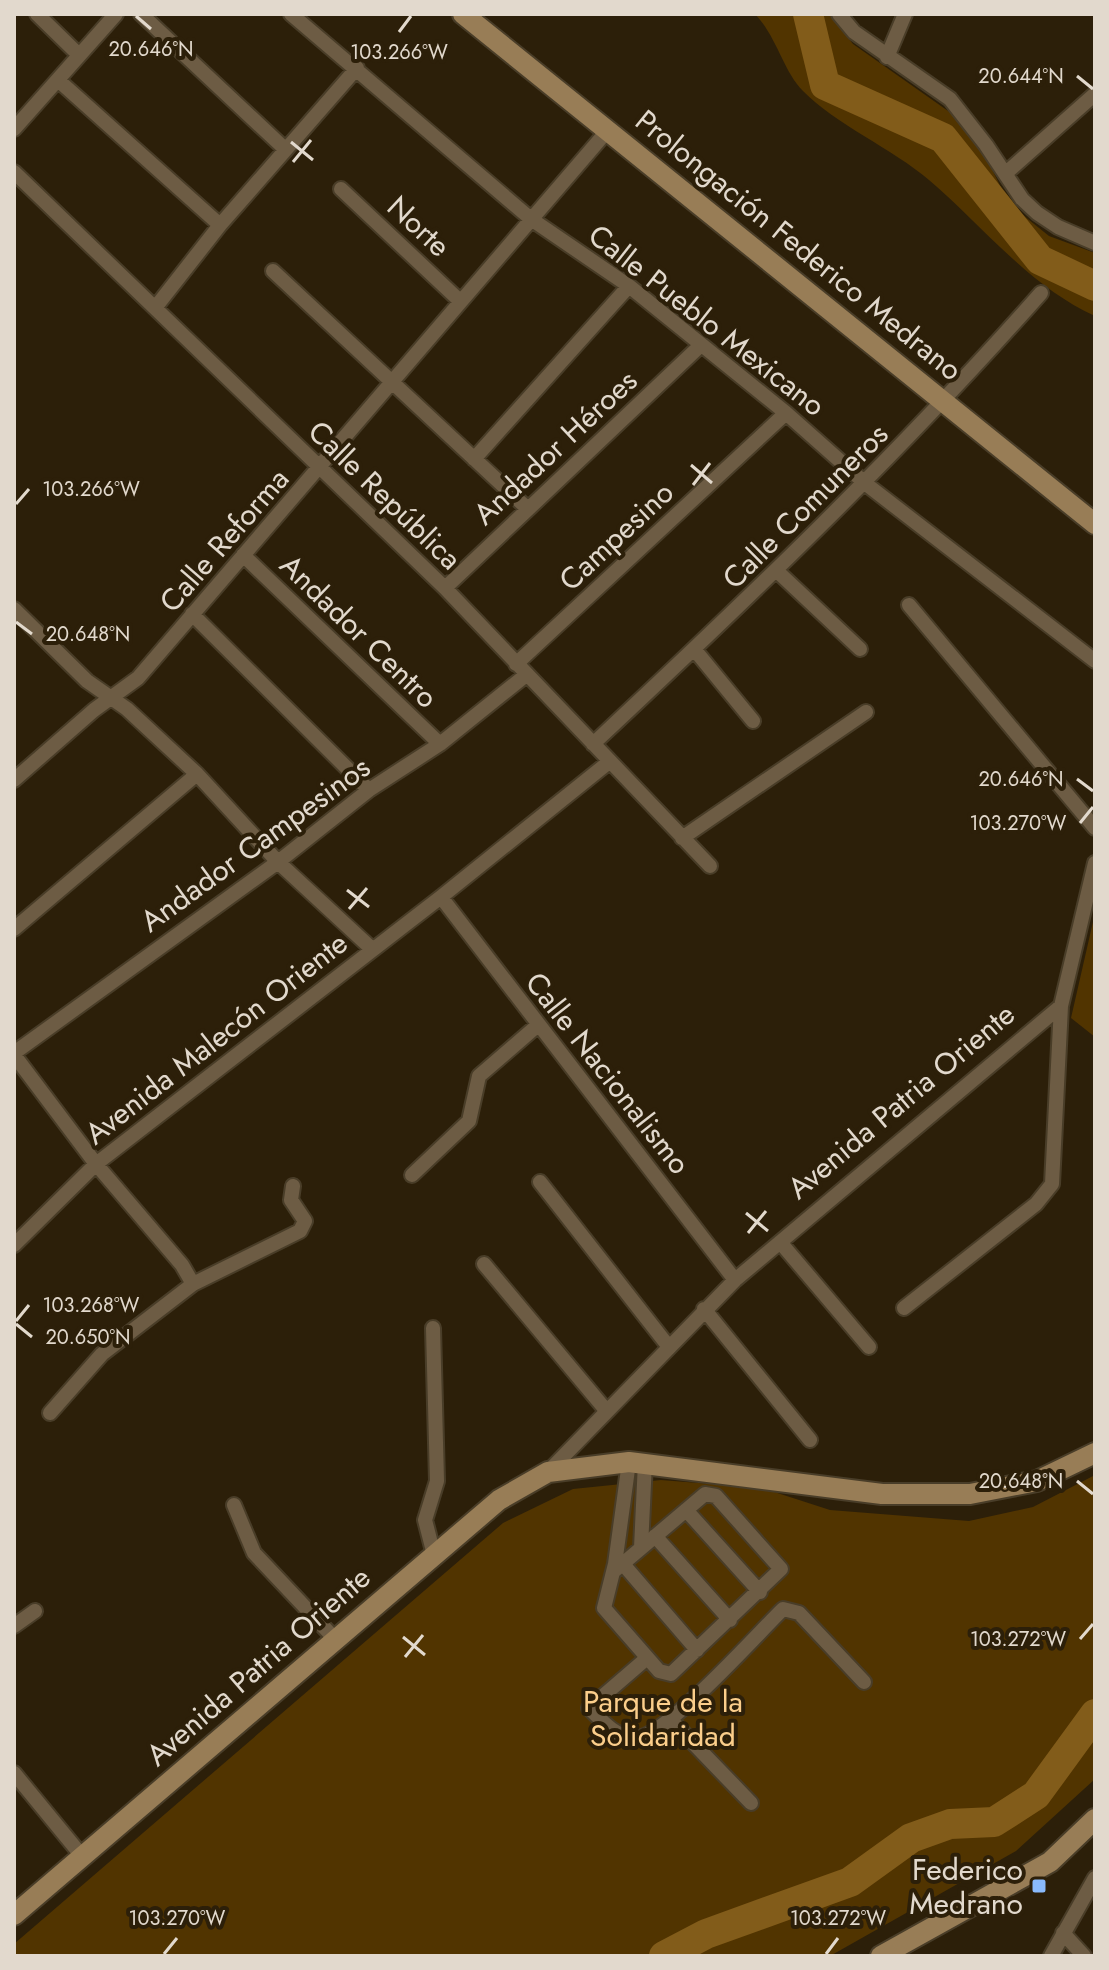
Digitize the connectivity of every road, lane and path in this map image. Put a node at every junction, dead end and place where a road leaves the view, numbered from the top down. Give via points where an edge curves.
1 (37, 14) edge
2 (116, 14) edge
3 (141, 14) edge
4 (291, 14) edge
5 (463, 14) edge
6 (839, 14) edge
7 (905, 14) edge
8 (79, 55) junction
9 (887, 57) junction
10 (357, 68) junction
11 (58, 80) junction
12 (1095, 94) edge
13 (15, 125) edge
14 (608, 130) junction
15 (285, 149) junction
16 (14, 172) edge
17 (1006, 173) junction
18 (341, 189) dead end
19 (531, 219) junction
20 (220, 225) junction
21 (1095, 243) edge
22 (273, 271) dead end
23 (629, 286) junction
24 (1041, 293) dead end
25 (460, 301) junction
26 (155, 308) junction
27 (701, 345) junction
28 (391, 382) junction
29 (946, 401) junction
30 (786, 413) junction
31 (474, 459) junction
32 (320, 469) junction
33 (866, 484) junction
34 (528, 509) junction
35 (1095, 524) edge
36 (243, 555) junction
37 (778, 572) junction
38 (445, 588) junction
39 (909, 605) dead end
40 (15, 612) edge
41 (192, 614) junction
42 (694, 649) junction
43 (860, 649) dead end
44 (1095, 661) edge
45 (521, 669) junction
46 (111, 698) junction
47 (866, 712) dead end
48 (753, 721) dead end
49 (440, 744) junction
50 (593, 744) junction
51 (609, 762) junction
52 (197, 774) junction
53 (14, 780) edge
54 (369, 790) junction
55 (1095, 828) edge
56 (682, 838) junction
57 (278, 862) junction
58 (1095, 863) edge
59 (710, 866) dead end
60 (441, 897) junction
61 (14, 929) edge
62 (372, 949) junction
63 (1061, 1006) junction
64 (538, 1025) junction
65 (14, 1054) edge
66 (96, 1164) junction
67 (412, 1175) dead end
68 (540, 1182) dead end
69 (293, 1186) dead end
70 (780, 1242) junction
71 (14, 1245) edge
72 (484, 1264) dead end
73 (735, 1280) junction
74 (193, 1284) junction
75 (904, 1308) dead end
76 (704, 1309) junction
77 (433, 1328) dead end
78 (669, 1347) junction
79 (869, 1347) dead end
80 (605, 1409) junction
81 (50, 1413) dead end
82 (810, 1440) dead end
83 (1095, 1453) edge
84 (637, 1462) junction
85 (548, 1472) junction
86 (234, 1505) dead end
87 (686, 1510) junction
88 (643, 1515) junction
89 (623, 1517) junction
90 (655, 1536) junction
91 (641, 1548) junction
92 (434, 1555) junction
93 (618, 1568) junction
94 (760, 1592) junction
95 (35, 1611) dead end
96 (730, 1620) junction
97 (14, 1626) edge
98 (335, 1639) junction
99 (697, 1650) junction
100 (647, 1658) junction
101 (864, 1682) dead end
102 (671, 1720) junction
103 (14, 1773) edge
104 (751, 1803) dead end
105 (1095, 1819) edge
106 (82, 1856) junction
107 (1095, 1878) edge
108 (14, 1915) edge
109 (1063, 1933) junction
110 (881, 1956) edge
111 (1051, 1956) edge
112 (1084, 1956) edge

1 - 8 street
2 - 8 street
3 - 15 street
4 - 10 street, Calle Pueblo Mexicano
5 - 14 street, Prolongación Federico Medrano
6 - 9 street
7 - 9 street
8 - 11 street
9 - 17 street via 950,99
10 - 15 street
10 - 19 street, Calle Pueblo Mexicano
11 - 13 street
11 - 20 street
12 - 17 street
14 - 19 street, Calle Reforma
14 - 29 street, Prolongación Federico Medrano
15 - 20 street
16 - 26 street, Calle República
17 - 21 street via 1037,213
18 - 25 street, Norte
19 - 23 street, Calle Pueblo Mexicano
19 - 25 street, Calle Reforma
20 - 26 street
22 - 28 street
23 - 27 street, Calle Pueblo Mexicano
23 - 31 street
24 - 29 street, Calle Comuneros
25 - 28 street, Calle Reforma
26 - 32 street, Calle República
27 - 30 street, Calle Pueblo Mexicano
27 - 34 street, Andador Héroes
28 - 31 street
28 - 32 street, Calle Reforma
29 - 33 street, Calle Comuneros
29 - 35 street, Prolongación Federico Medrano
30 - 33 street, Calle Pueblo Mexicano
30 - 45 street, Campesino
31 - 34 street
32 - 36 street, Calle Reforma
32 - 38 street, Calle República
33 - 37 street, Calle Comuneros
33 - 44 street, Calle Pueblo Mexicano
34 - 38 street, Andador Héroes
36 - 41 street, Calle Reforma
36 - 49 street, Andador Centro
37 - 42 street, Calle Comuneros
37 - 43 street
38 - 45 street, Calle República
39 - 55 street
40 - 46 street
41 - 46 street, Calle Reforma via 138,678
41 - 54 street
42 - 48 street
42 - 50 street, Calle Comuneros
45 - 49 street, Andador Campesinos
45 - 50 street, Calle República
46 - 52 street
46 - 53 street, Calle Reforma
47 - 56 street
49 - 54 street, Andador Campesinos
50 - 51 street, Calle República
51 - 56 street, Calle República
51 - 60 street, Avenida Malecón Oriente
52 - 57 street
52 - 61 street
54 - 57 street, Andador Campesinos
56 - 59 street, Calle República
57 - 62 street
57 - 65 street, Andador Campesinos
58 - 63 street, Avenida Patria Oriente
60 - 62 street, Avenida Malecón Oriente
60 - 64 street, Calle Nacionalismo
62 - 66 street, Avenida Malecón Oriente
63 - 70 street, Avenida Patria Oriente
63 - 75 street, Avenida Patria Oriente via 1049,1191
64 - 67 street via 479,1076 469,1121
64 - 73 street, Calle Nacionalismo
65 - 66 street
66 - 71 street, Avenida Malecón Oriente
66 - 74 street
68 - 78 street
69 - 74 street via 291,1200 305,1221 300,1231
70 - 73 street, Avenida Patria Oriente
70 - 79 street, Avenida Patria Oriente
72 - 80 street
73 - 76 street, Avenida Patria Oriente
74 - 81 street via 102,1354
76 - 78 street, Avenida Patria Oriente
76 - 82 street
77 - 92 street via 437,1481 425,1520
78 - 80 street, Avenida Patria Oriente
80 - 85 street, Avenida Patria Oriente
83 - 84 street, Avenida Patria Oriente via 1037,1481 970,1494 882,1494
84 - 85 street, Avenida Patria Oriente
84 - 88 street
84 - 89 street
85 - 92 street, Avenida Patria Oriente via 499,1500
86 - 98 street via 254,1553
87 - 90 street
87 - 94 street
87 - 94 street via 705,1494 716,1496 778,1563 779,1574
88 - 89 street
88 - 91 street
89 - 93 street
90 - 91 street
90 - 96 street
91 - 93 street
92 - 98 street, Avenida Patria Oriente
93 - 99 street
93 - 100 street via 604,1608
94 - 96 street
95 - 97 street
96 - 99 street
98 - 106 street, Avenida Patria Oriente
99 - 100 street via 671,1674 664,1675
100 - 102 street via 589,1708 610,1729 635,1738
101 - 102 street via 799,1613 783,1609
102 - 104 street
103 - 106 street
105 - 110 street via 1050,1862
106 - 108 street, Avenida Patria Oriente
107 - 109 street
109 - 111 street
109 - 112 street

